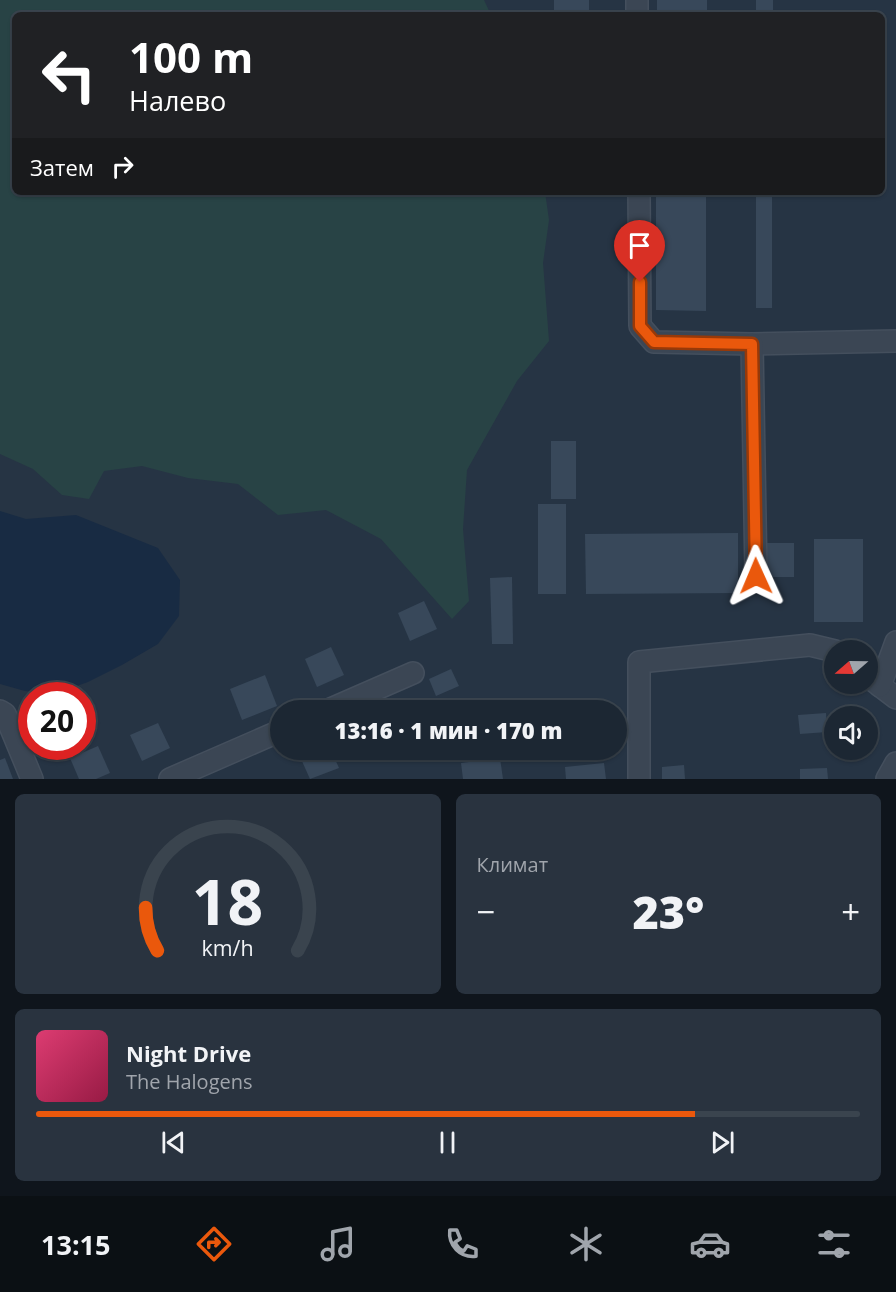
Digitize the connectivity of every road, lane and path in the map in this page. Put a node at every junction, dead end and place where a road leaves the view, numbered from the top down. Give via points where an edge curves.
1 (639, 195) edge
2 (896, 341) edge
3 (752, 344) junction
4 (756, 576) dead end
5 (896, 642) edge
6 (824, 648) edge
7 (413, 673) dead end
8 (881, 687) edge
9 (351, 700) edge
10 (0, 711) edge
11 (270, 735) edge
12 (896, 763) edge
13 (32, 779) edge
14 (170, 779) edge
15 (639, 779) edge
16 (887, 779) edge

1 - 3 street via 640,326 654,342
2 - 3 street
3 - 4 street
5 - 8 street
6 - 15 street via 810,645 639,662
7 - 9 street
10 - 13 street via 5,714
11 - 14 street
12 - 16 street

